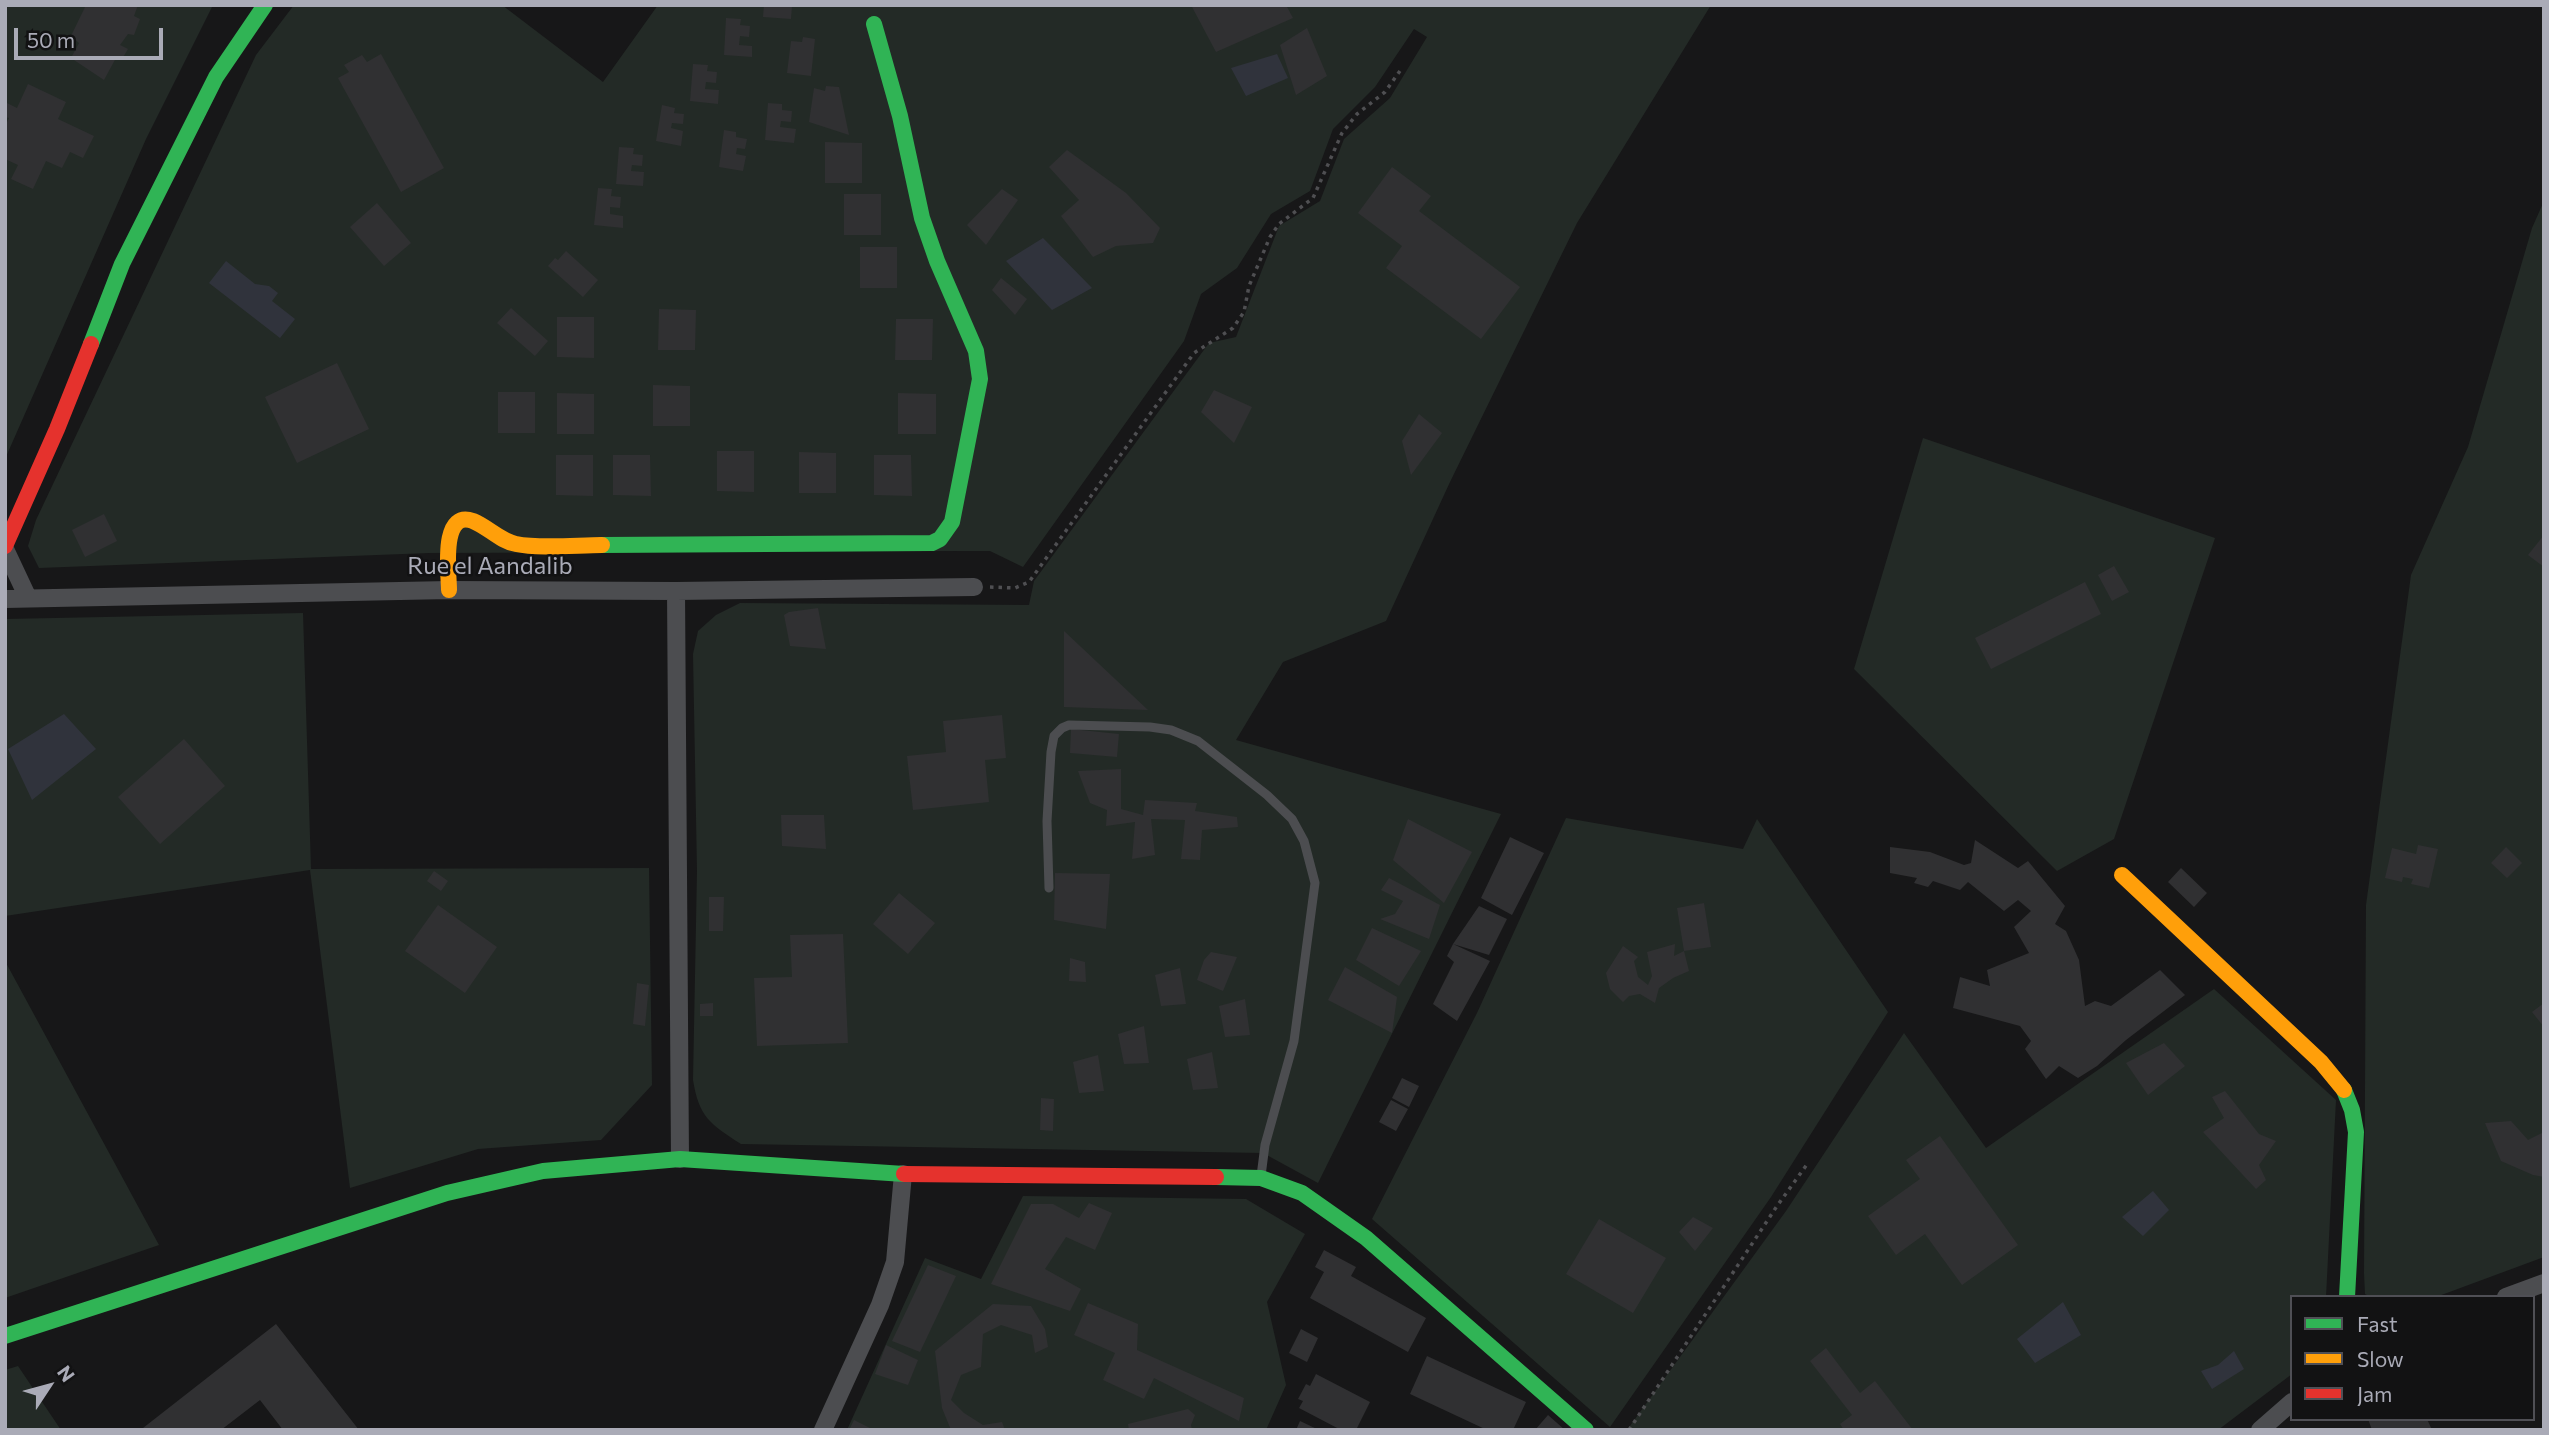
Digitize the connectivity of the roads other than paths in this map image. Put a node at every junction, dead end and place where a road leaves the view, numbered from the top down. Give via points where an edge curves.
1 (265, 5) edge
2 (874, 24) dead end
3 (5, 547) edge
4 (974, 587) road end
5 (449, 590) junction
6 (676, 591) junction
7 (28, 598) junction
8 (5, 599) edge
9 (2122, 875) dead end
10 (1049, 888) dead end
11 (680, 1160) junction
12 (903, 1174) junction
13 (1261, 1178) junction
14 (2544, 1283) edge
15 (2347, 1295) edge
16 (2511, 1295) edge
17 (5, 1336) edge
18 (2290, 1404) edge
19 (823, 1430) edge
20 (1586, 1430) edge
21 (2260, 1430) edge

1 - 3 street via 216,77 122,264
2 - 5 street via 922,218 979,367 952,522 946,532 932,543 552,545 516,544 471,520 461,521 452,528 448,541
3 - 7 street
4 - 6 street, Rue el Aandalib
5 - 6 street, Rue el Aandalib
5 - 7 street, Rue el Aandalib
6 - 11 street
7 - 8 street, Rue el Aandalib
9 - 15 street via 2321,1062 2353,1105 2356,1132
10 - 13 lane via 1051,752 1054,736 1069,725 1150,727 1198,741 1292,819 1304,841 1314,883 1294,1041 1262,1157
11 - 12 street
11 - 17 street via 543,1171 447,1193
12 - 13 street
12 - 19 street via 895,1262
13 - 20 street via 1303,1193 1366,1238
14 - 16 street
18 - 21 street

